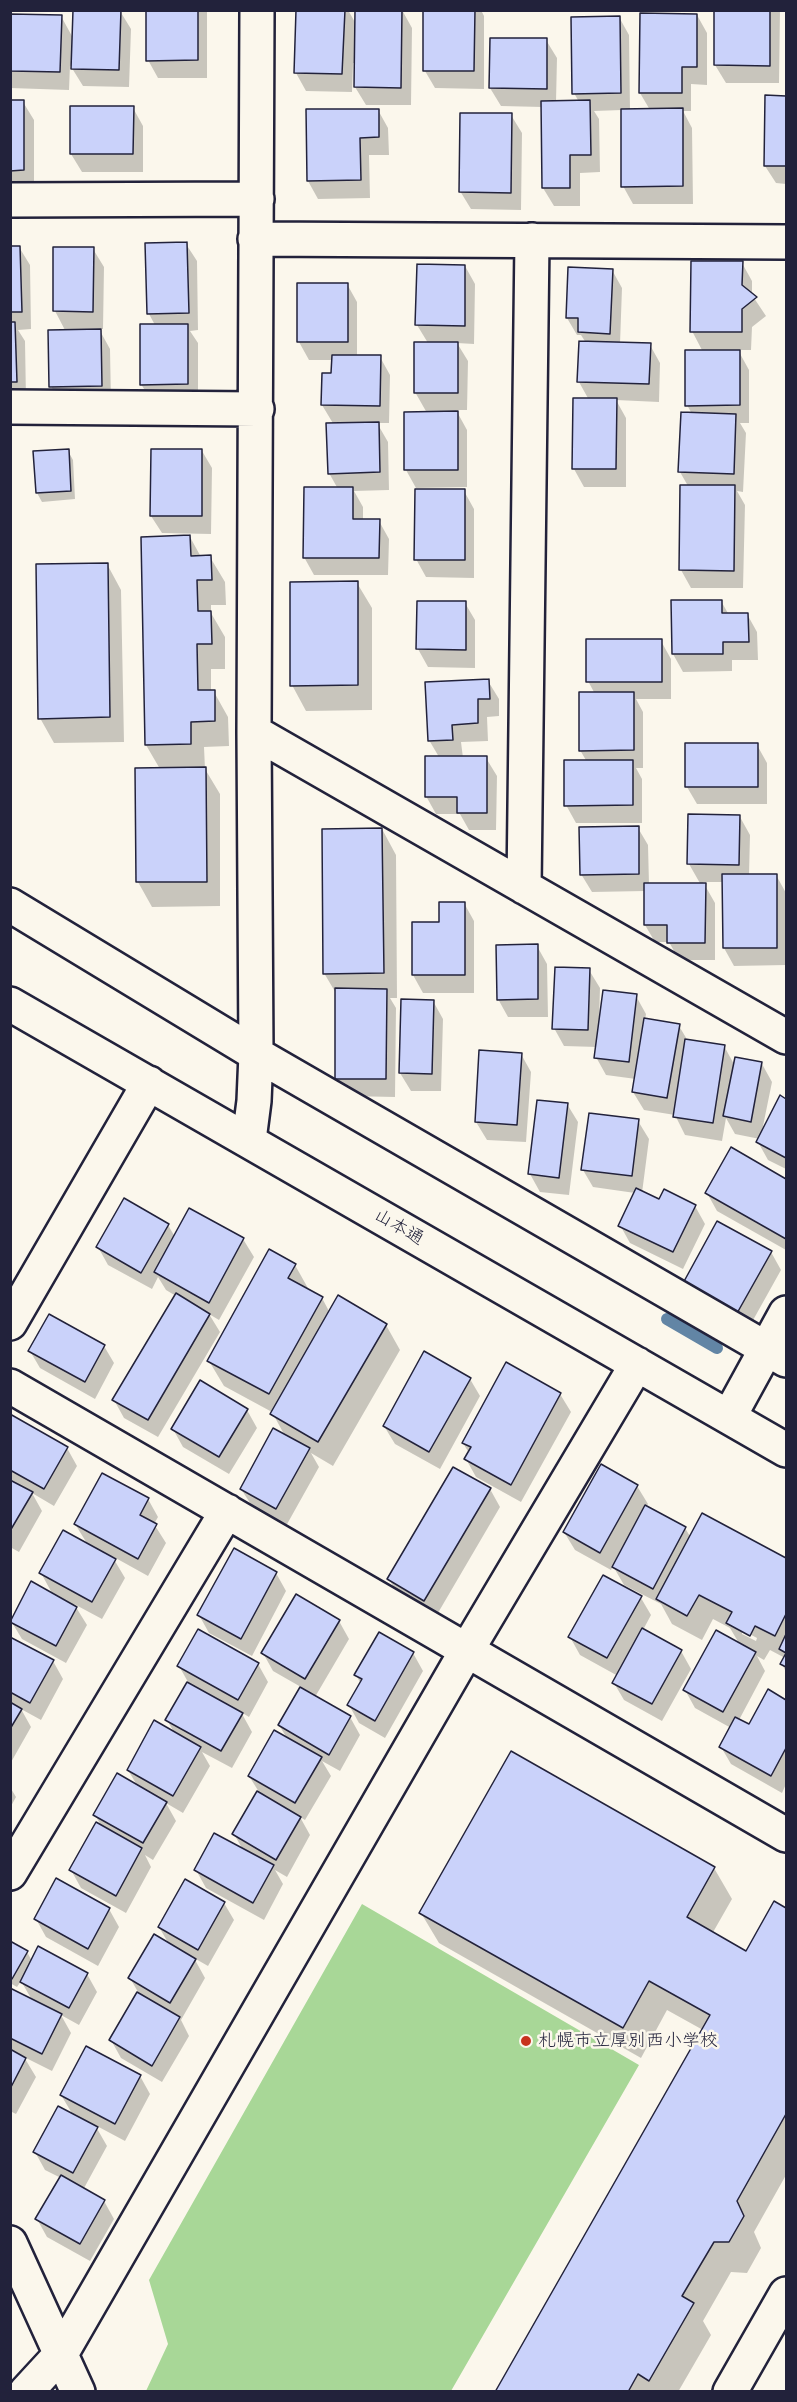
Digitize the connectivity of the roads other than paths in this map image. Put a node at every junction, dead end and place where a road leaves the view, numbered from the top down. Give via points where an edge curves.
1 (257, 10) edge
2 (257, 199) junction
3 (10, 200) edge
4 (255, 239) junction
5 (532, 240) junction
6 (786, 242) edge
7 (10, 407) edge
8 (257, 409) junction
9 (254, 732) junction
10 (524, 886) junction
11 (10, 905) edge
12 (10, 1004) edge
13 (786, 1037) edge
14 (256, 1059) junction
15 (149, 1083) junction
16 (249, 1140) junction
17 (786, 1313) edge
18 (10, 1323) edge
19 (776, 1354) edge
20 (638, 1364) junction
21 (10, 1386) edge
22 (729, 1418) junction
23 (786, 1450) edge
24 (227, 1511) junction
25 (467, 1650) junction
26 (786, 1834) edge
27 (10, 1873) edge
28 (10, 2243) edge
29 (786, 2294) edge
30 (61, 2354) junction
31 (26, 2391) edge
32 (78, 2391) edge
33 (730, 2391) edge

1 - 2 street
2 - 3 street
2 - 4 street
4 - 5 street
4 - 8 street
5 - 6 street
5 - 10 street
7 - 8 street
8 - 9 street
9 - 10 street
9 - 14 street
10 - 13 street
11 - 14 street
12 - 15 street, 山本通
14 - 16 street
14 - 19 street
15 - 16 street, 山本通
15 - 18 street
16 - 20 street, 山本通
17 - 19 street
19 - 22 street
20 - 22 street, 山本通
20 - 25 street
21 - 24 street
22 - 23 street, 山本通
24 - 25 street
24 - 27 street
25 - 26 street
25 - 30 street
28 - 30 street
29 - 33 street
30 - 31 street
30 - 32 street

